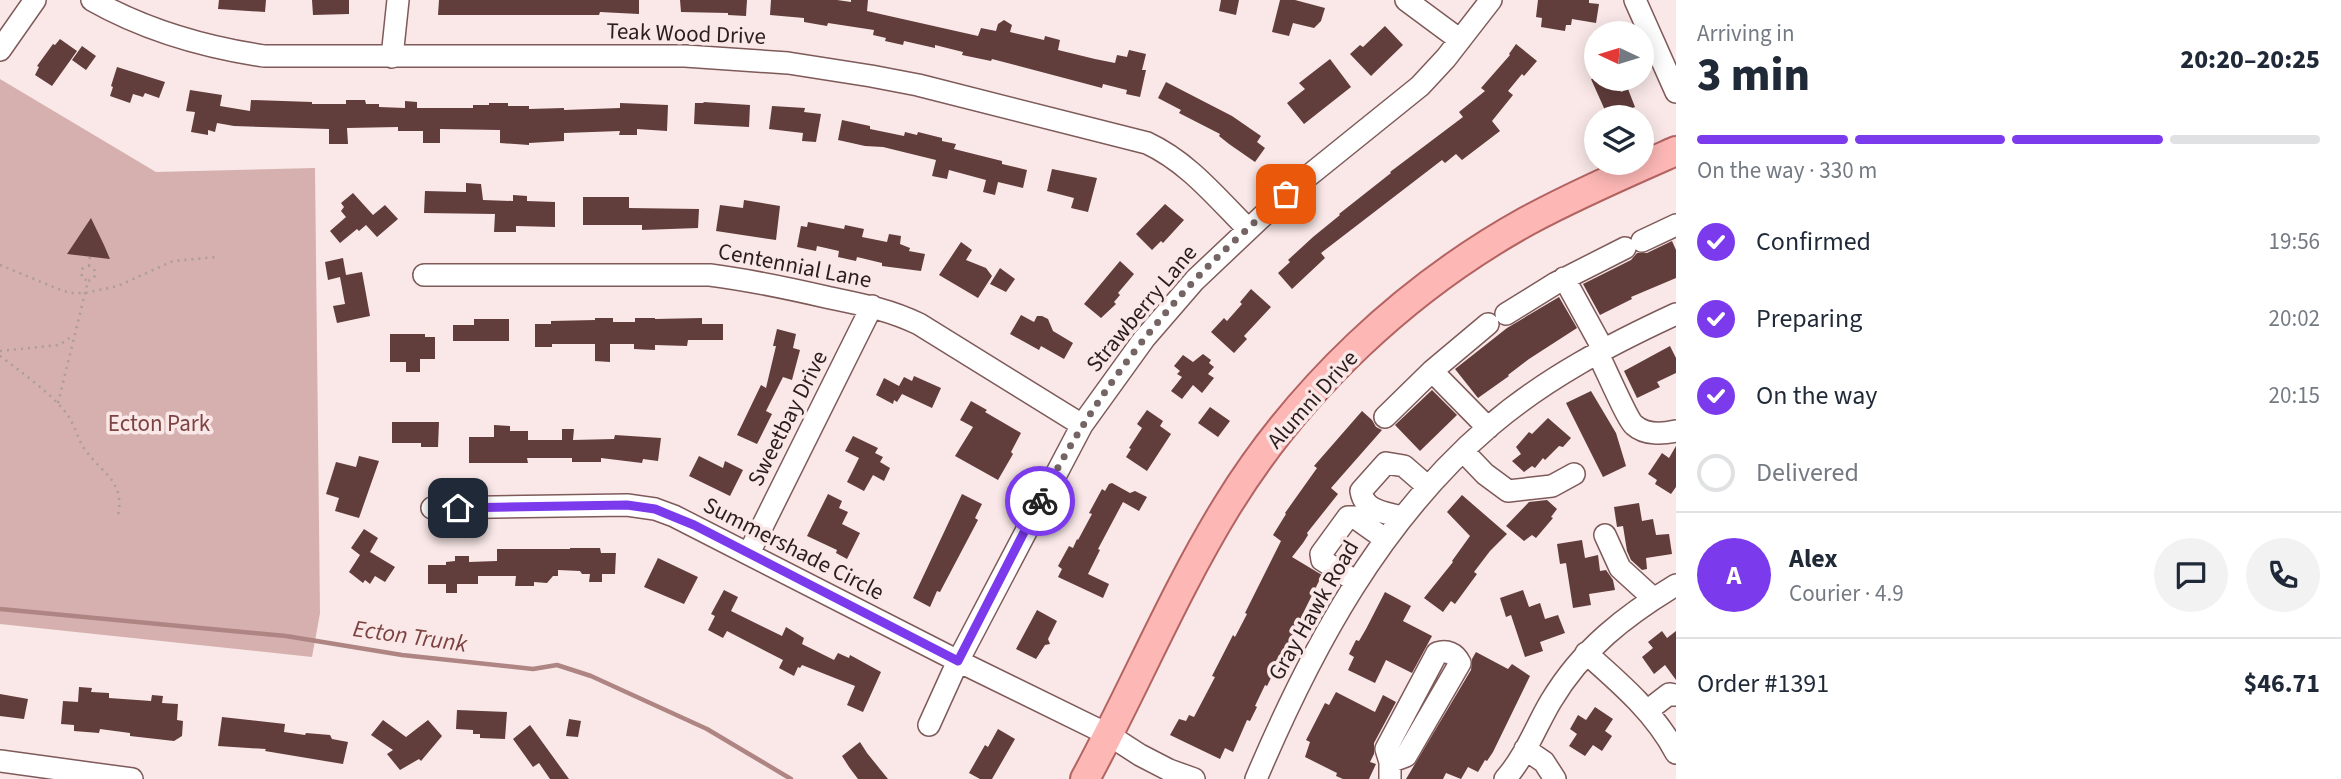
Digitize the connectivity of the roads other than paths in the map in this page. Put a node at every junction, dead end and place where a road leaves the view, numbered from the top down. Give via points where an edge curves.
1 (35, 0) edge
2 (92, 0) edge
3 (397, 0) edge
4 (1406, 0) edge
5 (1491, 0) edge
6 (1635, 0) edge
7 (1460, 40) junction
8 (0, 50) edge
9 (392, 57) junction
10 (1676, 92) edge
11 (1676, 151) edge
12 (1676, 225) edge
13 (1248, 229) junction
14 (424, 275) dead end
15 (1564, 278) junction
16 (872, 306) junction
17 (1676, 314) edge
18 (1600, 351) junction
19 (1432, 371) junction
20 (1385, 417) dead end
21 (1082, 425) junction
22 (1488, 428) junction
23 (1676, 431) edge
24 (1463, 451) junction
25 (1574, 474) dead end
26 (1427, 486) junction
27 (432, 508) dead end
28 (1401, 517) junction
29 (1605, 535) dead end
30 (1385, 539) junction
31 (749, 553) junction
32 (1356, 581) junction
33 (1669, 591) edge
34 (1586, 653) junction
35 (958, 661) junction
36 (1676, 695) edge
37 (1647, 711) junction
38 (929, 725) dead end
39 (1109, 735) junction
40 (1525, 749) junction
41 (1676, 754) edge
42 (0, 761) edge
43 (1390, 770) edge
44 (132, 779) edge
45 (1085, 779) edge
46 (1194, 779) edge
47 (1256, 779) edge
48 (1504, 779) edge
49 (1555, 779) edge

1 - 8 street
2 - 9 street, Teak Wood Drive via 156,30 225,50 264,56
3 - 9 street
4 - 7 street
5 - 7 street, Strawberry Lane
6 - 10 street
7 - 13 street, Strawberry Lane via 1395,109 1311,173
9 - 13 street, Teak Wood Drive via 708,57 788,63 918,85 1147,143 1191,171
11 - 39 main road, Alumni Drive via 1490,243 1398,310 1332,372 1259,459 1226,507
12 - 15 street
13 - 21 street, Strawberry Lane via 1168,310
14 - 16 street, Centennial Lane via 710,275
15 - 18 street
15 - 19 street via 1497,319
16 - 21 street, Centennial Lane via 919,324
16 - 31 street, Sweetbay Drive
17 - 18 street, Gray Hawk Road
18 - 22 street, Gray Hawk Road
18 - 23 street via 1633,425 1648,432
19 - 20 street
19 - 22 street
21 - 35 street, Strawberry Lane
22 - 24 street, Gray Hawk Road
24 - 25 street via 1508,491 1552,486
24 - 26 street, Gray Hawk Road
26 - 28 street, Gray Hawk Road
26 - 28 street via 1404,466 1386,463 1361,491 1370,508
27 - 31 street, Summershade Circle via 645,507
28 - 30 street, Gray Hawk Road
29 - 33 street via 1620,568
30 - 32 street, Gray Hawk Road
30 - 32 street via 1348,517 1321,554 1322,560
31 - 35 street, Summershade Circle
32 - 47 street, Gray Hawk Road via 1329,625
33 - 34 street via 1616,625
34 - 37 street
34 - 40 street via 1563,682
35 - 38 street, Strawberry Lane
35 - 39 street, Summershade Circle
36 - 37 street via 1669,694
37 - 41 street
39 - 45 main road, Alumni Drive
39 - 46 street, Summershade Circle
40 - 48 street
40 - 49 street via 1544,762
42 - 44 street
43 - 43 street via 1386,749 1437,653 1452,653 1460,663 1406,756

